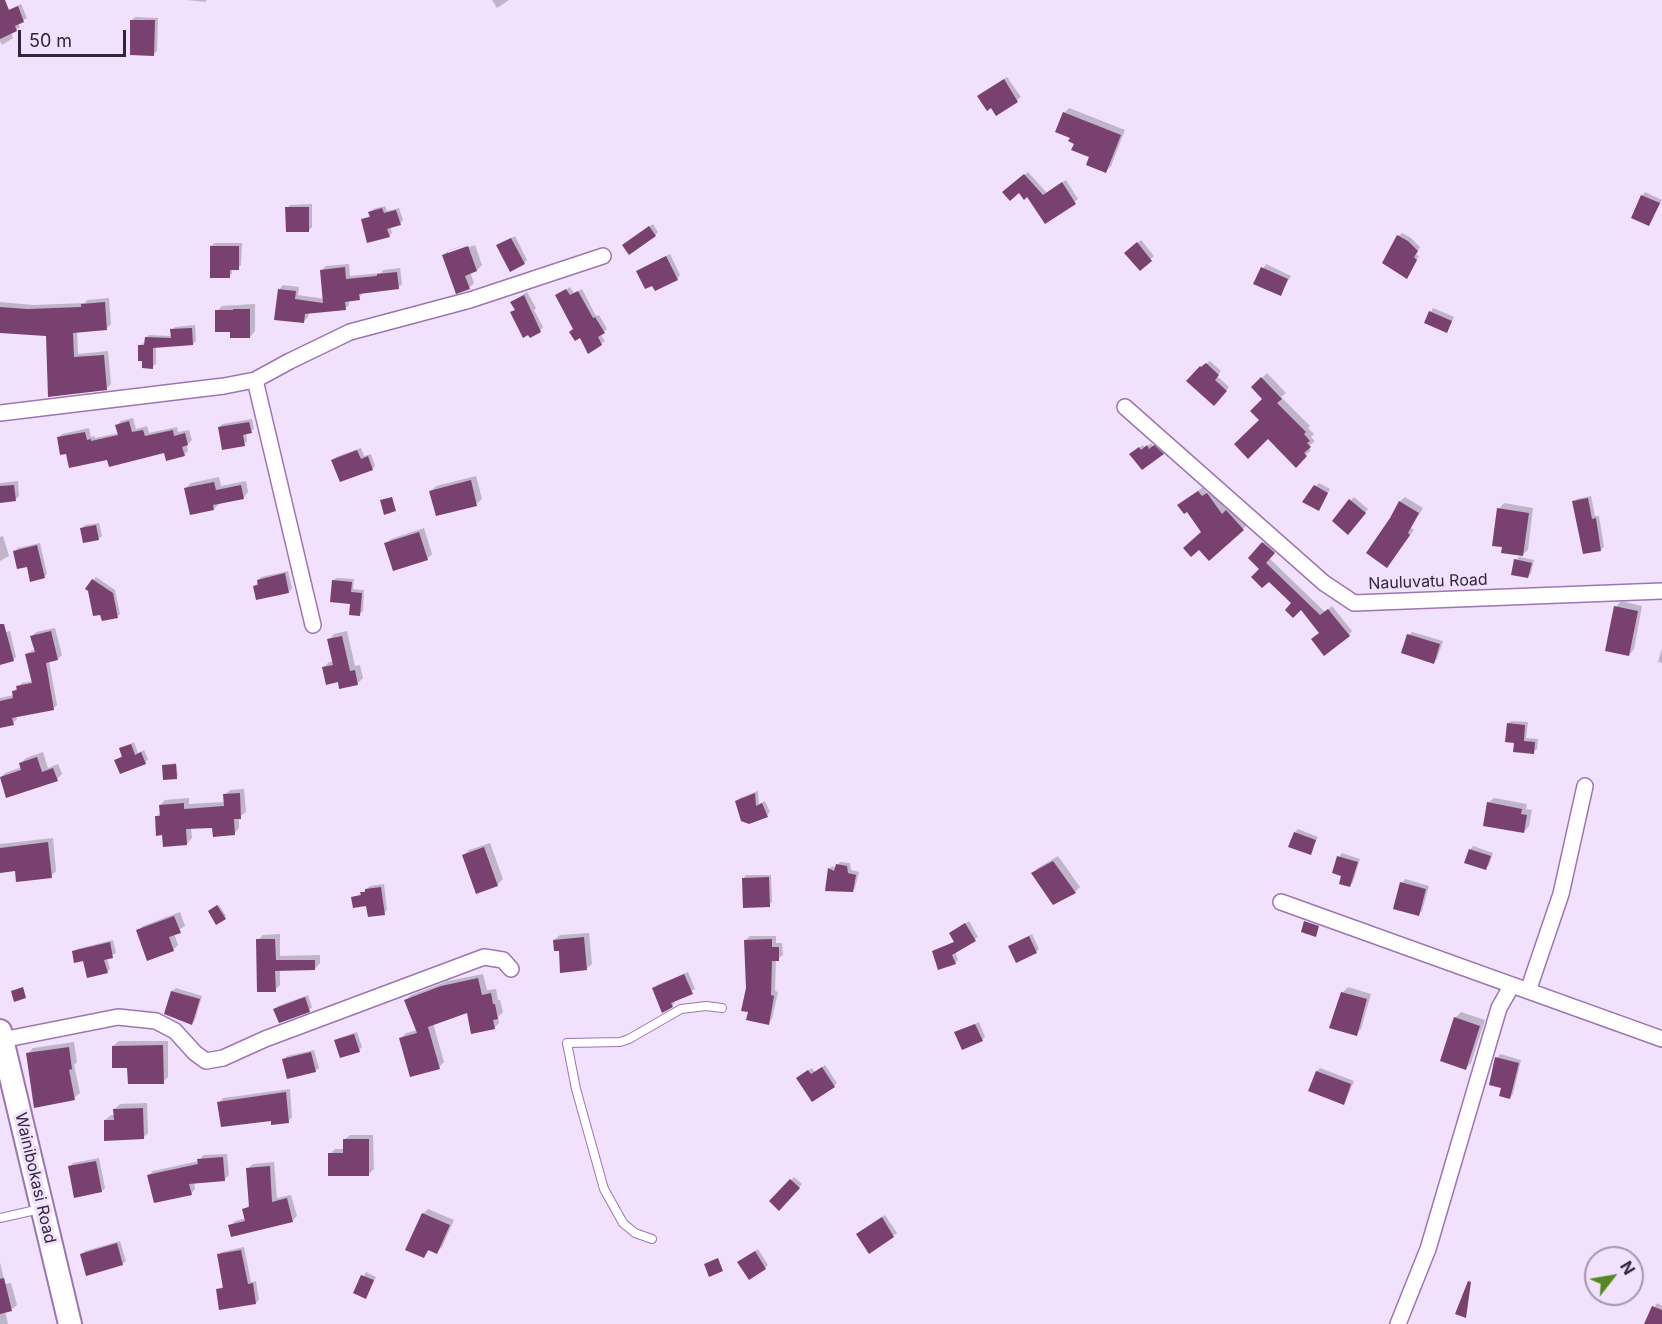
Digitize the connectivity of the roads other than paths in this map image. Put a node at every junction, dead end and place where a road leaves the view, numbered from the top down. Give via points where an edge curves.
1 (603, 256) dead end
2 (255, 380) junction
3 (1125, 407) dead end
4 (0, 413) edge
5 (1662, 591) edge
6 (313, 625) dead end
7 (1585, 786) dead end
8 (1281, 902) dead end
9 (512, 969) dead end
10 (1512, 985) junction
11 (1528, 991) junction
12 (722, 1008) dead end
13 (1, 1037) edge
14 (1662, 1039) edge
15 (42, 1209) junction
16 (0, 1218) edge
17 (652, 1239) dead end
18 (70, 1324) edge
19 (1398, 1324) edge

1 - 2 street via 470,300 350,332
2 - 4 street
2 - 6 street
3 - 5 street, Nauluvatu Road via 1324,583 1354,603
7 - 11 street via 1561,894
8 - 10 street
9 - 13 street via 503,960 484,957 223,1058 206,1061 175,1031 156,1021 118,1017
10 - 11 street
10 - 19 street via 1499,1008 1428,1249
11 - 14 street
12 - 17 lane via 681,1009 620,1042 567,1042 604,1189 623,1223
13 - 15 main road, Wainibokasi Road
15 - 16 lane
15 - 18 main road, Wainibokasi Road

